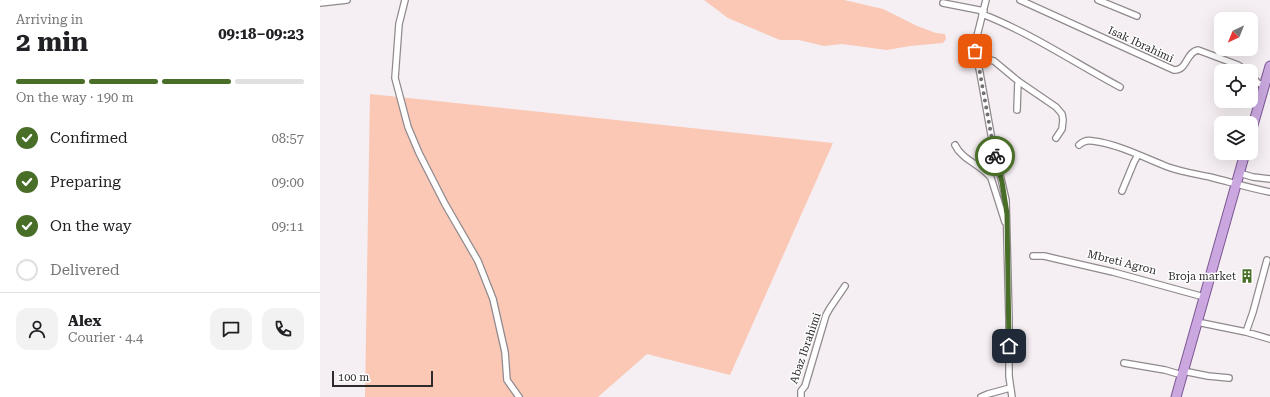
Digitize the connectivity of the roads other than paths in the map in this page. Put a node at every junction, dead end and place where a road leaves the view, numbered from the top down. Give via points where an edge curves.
1 (348, 0) edge
2 (405, 0) edge
3 (986, 0) edge
4 (1020, 0) edge
5 (1098, 0) edge
6 (320, 3) edge
7 (943, 3) dead end
8 (983, 12) junction
9 (1137, 16) dead end
10 (976, 57) junction
11 (1235, 64) edge
12 (1270, 66) edge
13 (1018, 81) junction
14 (1267, 84) edge
15 (1120, 87) dead end
16 (1017, 110) dead end
17 (1256, 116) edge
18 (1056, 138) dead end
19 (955, 145) dead end
20 (1079, 145) dead end
21 (1138, 155) junction
22 (1243, 160) edge
23 (1239, 172) junction
24 (1270, 179) edge
25 (1236, 185) junction
26 (1122, 190) dead end
27 (1270, 192) edge
28 (1007, 230) junction
29 (1033, 256) dead end
30 (1267, 260) dead end
31 (845, 286) dead end
32 (1204, 297) junction
33 (1197, 322) junction
34 (1246, 332) junction
35 (1270, 339) edge
36 (1124, 363) dead end
37 (1182, 373) junction
38 (1229, 378) dead end
39 (1010, 388) junction
40 (994, 392) junction
41 (519, 397) edge
42 (801, 397) edge
43 (981, 397) edge
44 (989, 397) edge
45 (1012, 397) edge
46 (1176, 397) edge

1 - 6 street
2 - 41 street via 399,24 395,78 408,127 444,204 478,261 492,299 505,352 507,380
3 - 8 street
4 - 11 street, Isak Ibrahimi via 1174,70 1182,68 1192,52 1198,50
5 - 9 street, Isak Ibrahimi
7 - 8 street
8 - 10 street via 975,45
8 - 15 street
10 - 13 street via 994,61
10 - 28 street via 1006,200
12 - 14 main road
13 - 16 street
13 - 18 street via 1060,112 1063,124
14 - 17 main road
19 - 28 street via 960,152 988,173
20 - 21 street via 1092,141
21 - 25 street via 1170,168
21 - 26 street
22 - 23 main road
23 - 24 street
23 - 25 main road
25 - 27 street
25 - 32 main road
28 - 39 street
29 - 32 street, Mbreti Agron via 1044,256 1114,272
30 - 34 street
31 - 42 street, Abaz Ibrahimi via 826,316
32 - 33 main road
33 - 34 street
33 - 37 main road
34 - 35 street
36 - 37 street
37 - 38 street
37 - 46 main road
39 - 40 street
39 - 45 street
40 - 43 street
40 - 44 street

